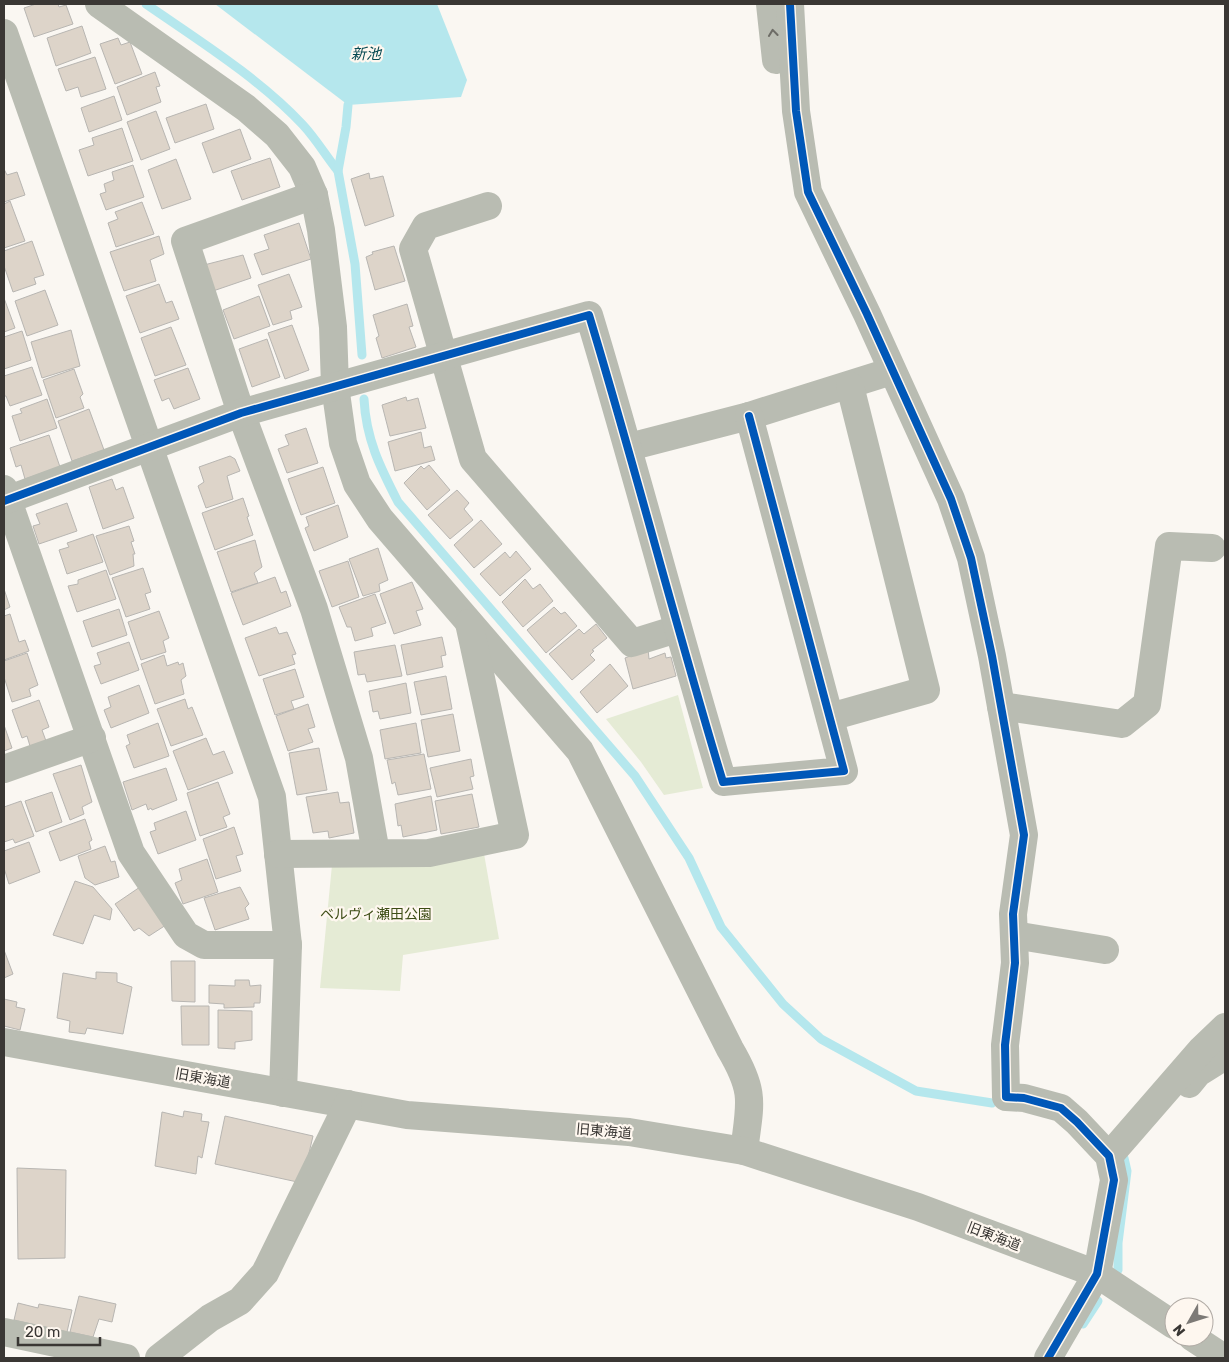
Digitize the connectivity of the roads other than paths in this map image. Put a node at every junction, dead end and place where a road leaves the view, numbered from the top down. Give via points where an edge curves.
1 (99, 4) edge
2 (770, 4) edge
3 (790, 4) edge
4 (806, 4) edge
5 (4, 33) edge
6 (800, 136) junction
7 (314, 195) junction
8 (488, 206) dead end
9 (444, 354) junction
10 (892, 371) junction
11 (335, 386) junction
12 (850, 386) junction
13 (241, 413) junction
14 (749, 416) junction
15 (629, 447) junction
16 (150, 448) junction
17 (5, 496) edge
18 (1212, 548) dead end
19 (468, 620) junction
20 (677, 629) junction
21 (1001, 706) junction
22 (830, 716) junction
23 (92, 738) junction
24 (4, 769) edge
25 (376, 853) junction
26 (278, 854) junction
27 (1014, 935) junction
28 (288, 944) junction
29 (1105, 950) dead end
30 (1225, 1028) edge
31 (4, 1042) edge
32 (1225, 1056) edge
33 (283, 1093) junction
34 (348, 1104) junction
35 (1166, 1112) dead end
36 (744, 1151) junction
37 (1110, 1155) junction
38 (1097, 1274) junction
39 (1164, 1318) edge
40 (4, 1332) edge
41 (1207, 1347) edge
42 (126, 1358) edge
43 (158, 1358) edge
44 (1048, 1358) edge
45 (1224, 1358) edge

1 - 7 street via 246,108 277,135 302,167
6 -> 2 street via 784,136
3 - 6 street
4 - 6 street via 815,133
5 - 16 street
6 - 10 street via 808,192
7 - 11 street via 333,327
7 - 13 street via 185,241
8 - 9 street via 426,226 414,249
9 - 11 street
9 - 15 street via 589,315
9 - 20 street via 473,459 632,643
10 - 12 street
10 - 21 street via 951,500 971,558
11 - 13 street
11 - 19 street via 344,443 357,484 380,520
12 - 14 street
12 - 22 street via 926,690
13 - 16 street
13 - 25 street via 314,609 359,758
14 - 15 street
14 - 22 street
15 - 20 street
16 - 17 street
16 - 26 street via 272,797
17 - 23 street
18 - 21 street via 1169,546 1147,704 1122,724
19 - 25 street via 515,835 429,853
19 - 36 street via 580,751 743,1072 751,1099
20 - 22 street via 723,782 844,771
21 - 27 street via 1024,835 1013,914
23 - 24 street
23 - 28 street via 131,853 186,935 204,945
25 - 26 street
26 - 28 street
27 - 29 street
27 - 37 street via 1015,962 1005,1045 1006,1098 1024,1098 1061,1108
28 - 33 street
30 - 37 street via 1202,1049
31 - 33 street, 旧東海道
32 - 35 street via 1198,1073
33 - 34 street, 旧東海道
34 - 36 street, 旧東海道 via 407,1115 629,1132
34 - 43 street via 265,1273 240,1301 210,1318
36 - 38 street, 旧東海道 via 918,1207
37 - 38 street via 1114,1180
38 - 39 street, 旧東海道
38 - 44 street
40 - 42 street
41 - 45 street

